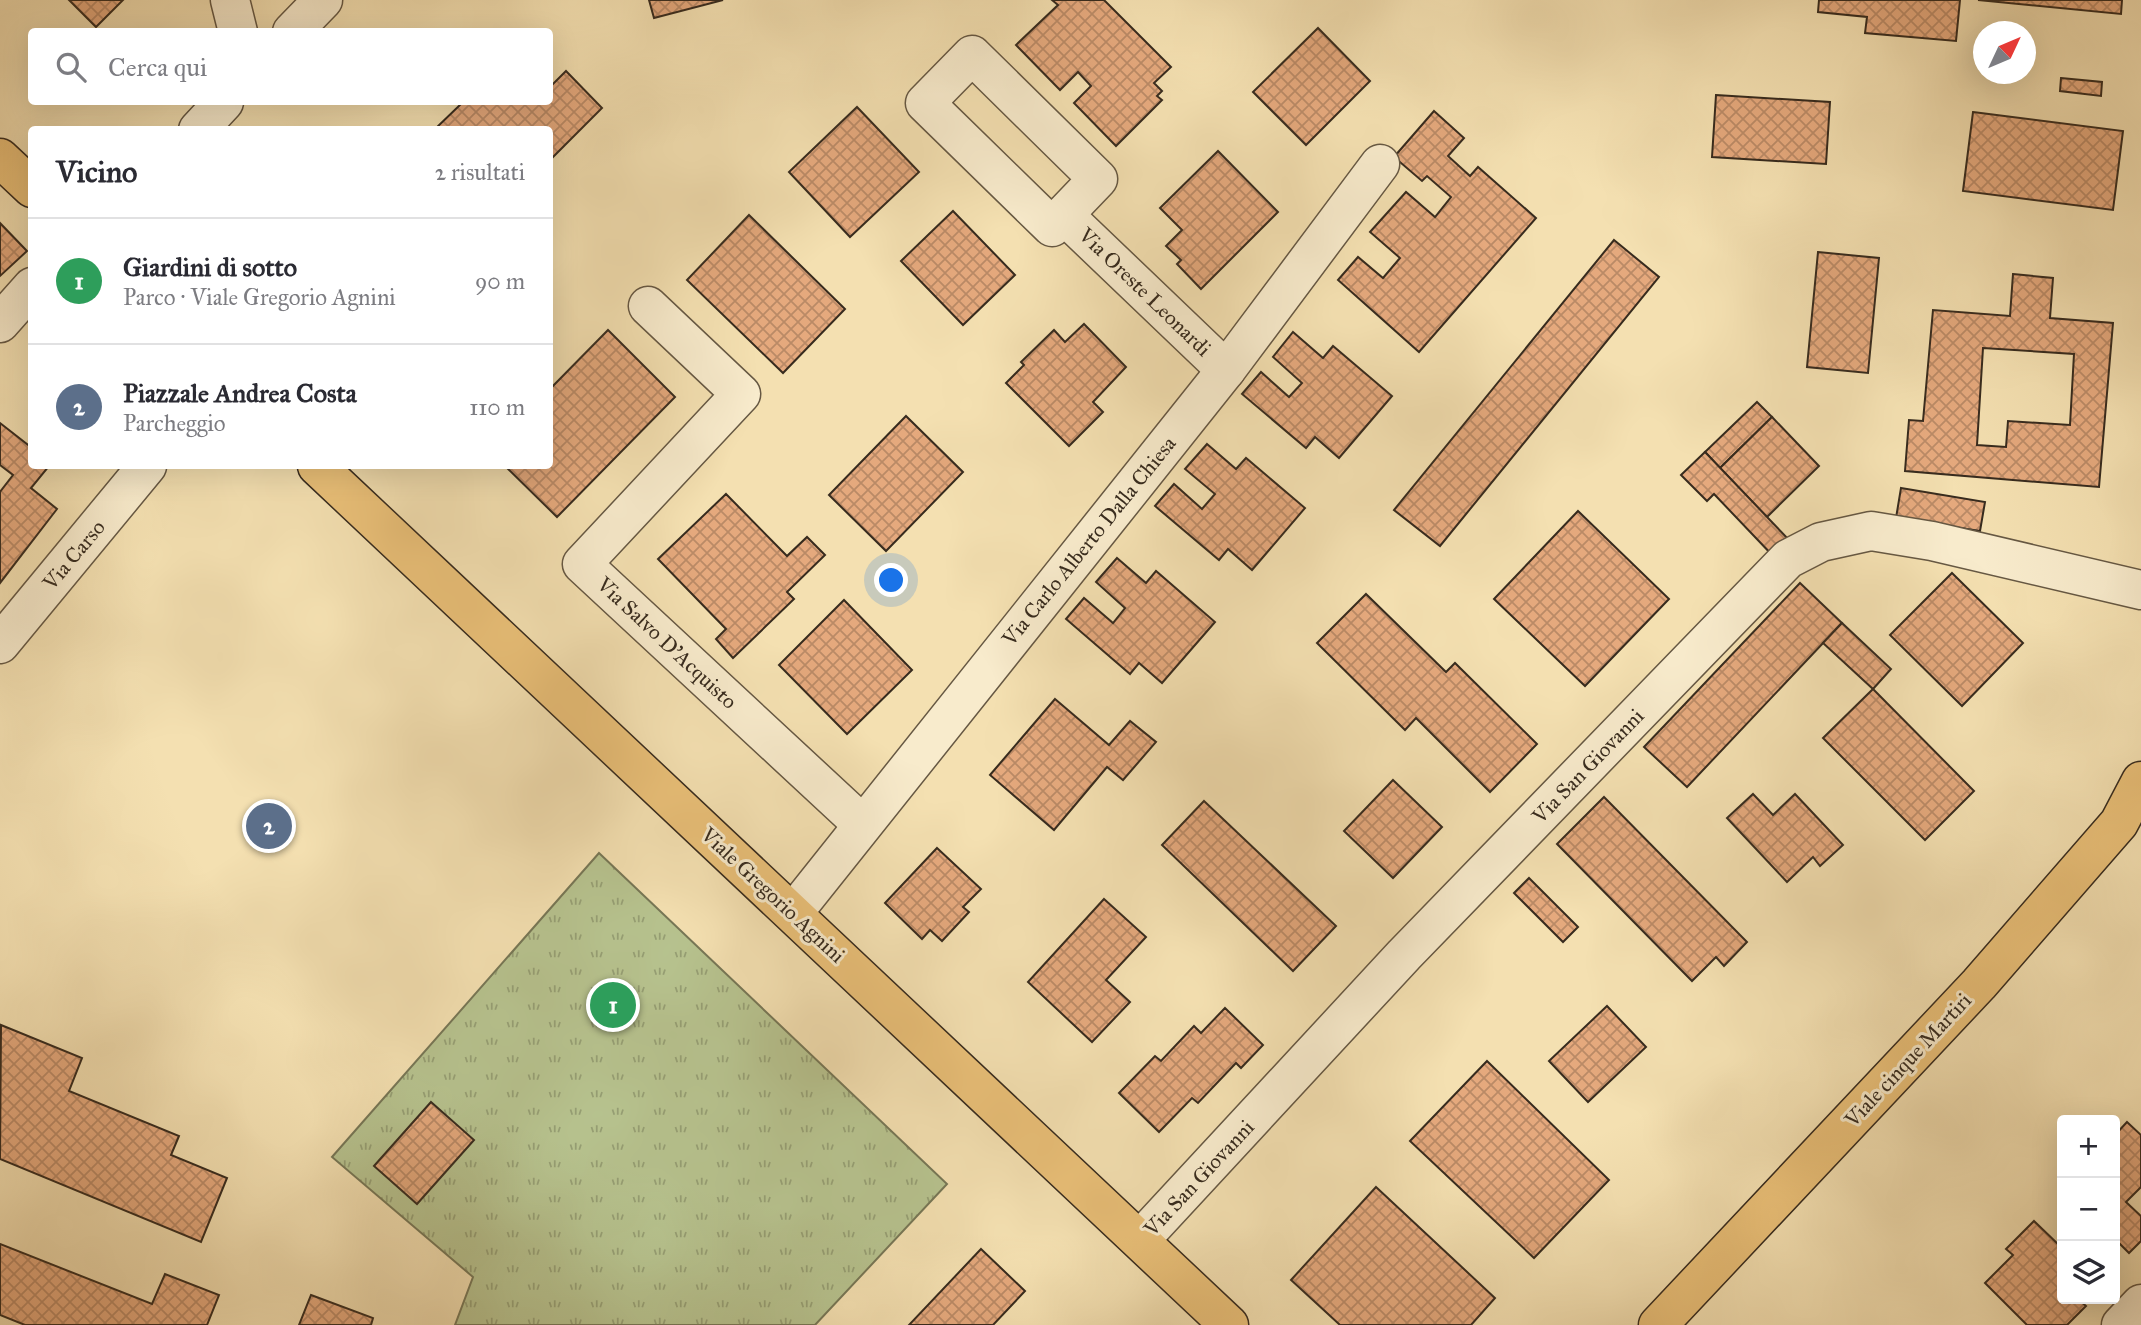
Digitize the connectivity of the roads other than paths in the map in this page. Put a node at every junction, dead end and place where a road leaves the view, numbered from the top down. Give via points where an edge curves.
1 (230, 0) edge
2 (323, 0) edge
3 (237, 28) edge
4 (296, 28) edge
5 (221, 105) edge
6 (202, 126) edge
7 (0, 158) edge
8 (1380, 163) dead end
9 (28, 184) edge
10 (1064, 215) junction
11 (28, 292) edge
12 (649, 306) dead end
13 (0, 323) edge
14 (1226, 370) junction
15 (145, 469) edge
16 (320, 469) edge
17 (2141, 590) edge
18 (0, 644) edge
19 (2141, 782) edge
20 (2130, 822) edge
21 (862, 824) junction
22 (793, 914) junction
23 (1140, 1240) junction
24 (2141, 1304) edge
25 (1229, 1325) edge
26 (1658, 1325) edge
27 (2121, 1325) edge

1 - 3 street
2 - 4 street
5 - 6 street
7 - 9 main road
8 - 14 street, Via Carlo Alberto Dalla Chiesa
10 - 10 street, Via Oreste Leonardi via 1052,227 925,103 972,55 1098,180
10 - 14 street, Via Oreste Leonardi
11 - 13 street
12 - 21 street, Via Salvo D'Acquisto via 741,394 582,564
14 - 21 street, Via Carlo Alberto Dalla Chiesa
15 - 18 street, Via Carso
16 - 22 main road, Viale Gregorio Agnini
17 - 23 street, Via San Giovanni via 1871,531 1821,542 1788,559 1404,955
19 - 20 main road, Viale cinque Martiri
20 - 26 main road, Viale cinque Martiri
21 - 22 street, Via Carlo Alberto Dalla Chiesa
22 - 23 main road, Viale Gregorio Agnini
23 - 25 main road, Viale Gregorio Agnini
24 - 27 street

